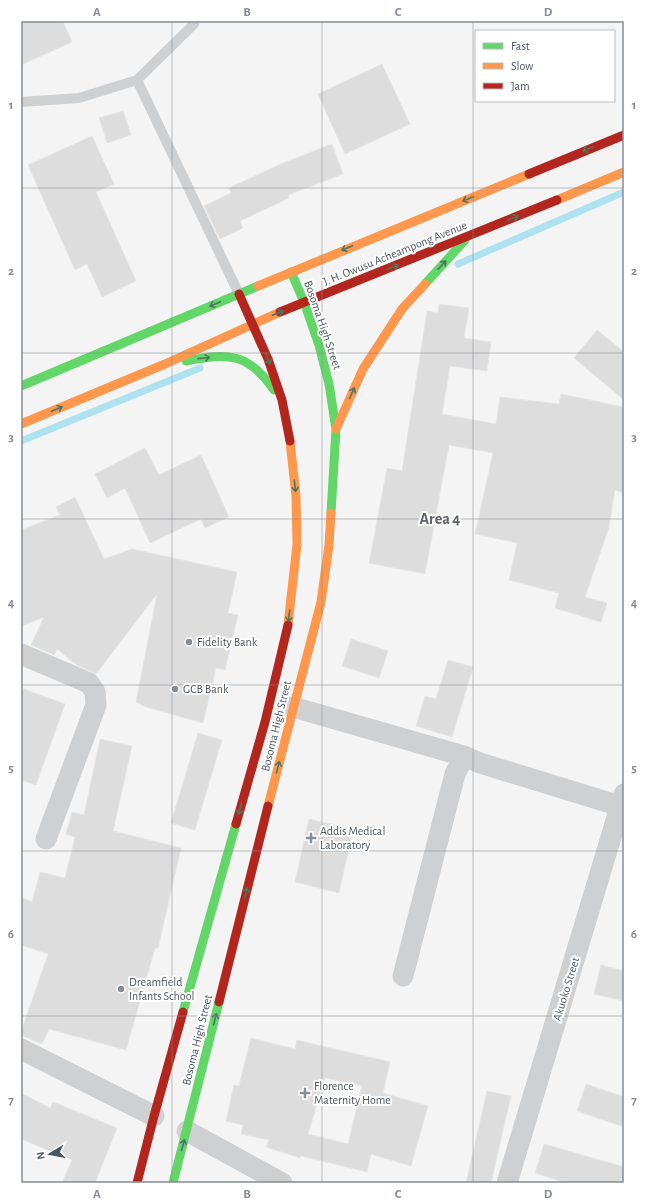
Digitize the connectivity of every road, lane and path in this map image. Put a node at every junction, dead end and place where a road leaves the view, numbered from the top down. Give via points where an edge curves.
1 (195, 21) edge
2 (136, 80) junction
3 (21, 102) edge
4 (624, 135) edge
5 (624, 172) edge
6 (469, 236) junction
7 (291, 272) junction
8 (239, 294) junction
9 (304, 302) junction
10 (252, 324) junction
11 (165, 364) junction
12 (21, 386) edge
13 (282, 400) junction
14 (21, 424) edge
15 (336, 429) junction
16 (21, 654) edge
17 (293, 707) junction
18 (464, 756) junction
19 (622, 800) edge
20 (46, 838) dead end
21 (403, 976) dead end
22 (21, 1048) edge
23 (154, 1116) junction
24 (187, 1131) junction
25 (138, 1183) edge
26 (173, 1183) edge
27 (282, 1183) edge
28 (507, 1183) edge

1 - 2 lane
2 - 3 lane via 79,98
2 - 8 lane
4 -> 7 street, J. H. Owusu Acheampong Avenue
6 -> 5 street, J. H. Owusu Acheampong Avenue
9 -> 6 street, J. H. Owusu Acheampong Avenue
15 -> 6 street via 363,368 402,309
7 - 8 street, J. H. Owusu Acheampong Avenue
7 - 9 street, Bosoma High Street
8 - 10 street, Bosoma High Street
8 -> 12 street, J. H. Owusu Acheampong Avenue
10 -> 9 street, J. H. Owusu Acheampong Avenue
9 - 15 street, Bosoma High Street via 329,384
10 - 11 street, J. H. Owusu Acheampong Avenue
10 -> 13 street, Bosoma High Street via 268,359
11 -> 13 street via 206,358 229,357 241,360 251,364 261,373
14 -> 11 street, J. H. Owusu Acheampong Avenue
13 -> 23 street, Bosoma High Street via 296,496 297,544 289,620 265,722
15 - 17 street, Bosoma High Street via 329,545 321,602
16 - 20 street via 89,683 95,692 96,704
17 - 18 street
24 -> 17 street, Bosoma High Street
18 - 19 street via 480,763
18 - 21 street via 455,774
19 - 28 street, Akuoko Street
22 - 23 street
23 - 25 street, Bosoma High Street
26 -> 24 street, Bosoma High Street
24 - 27 street

